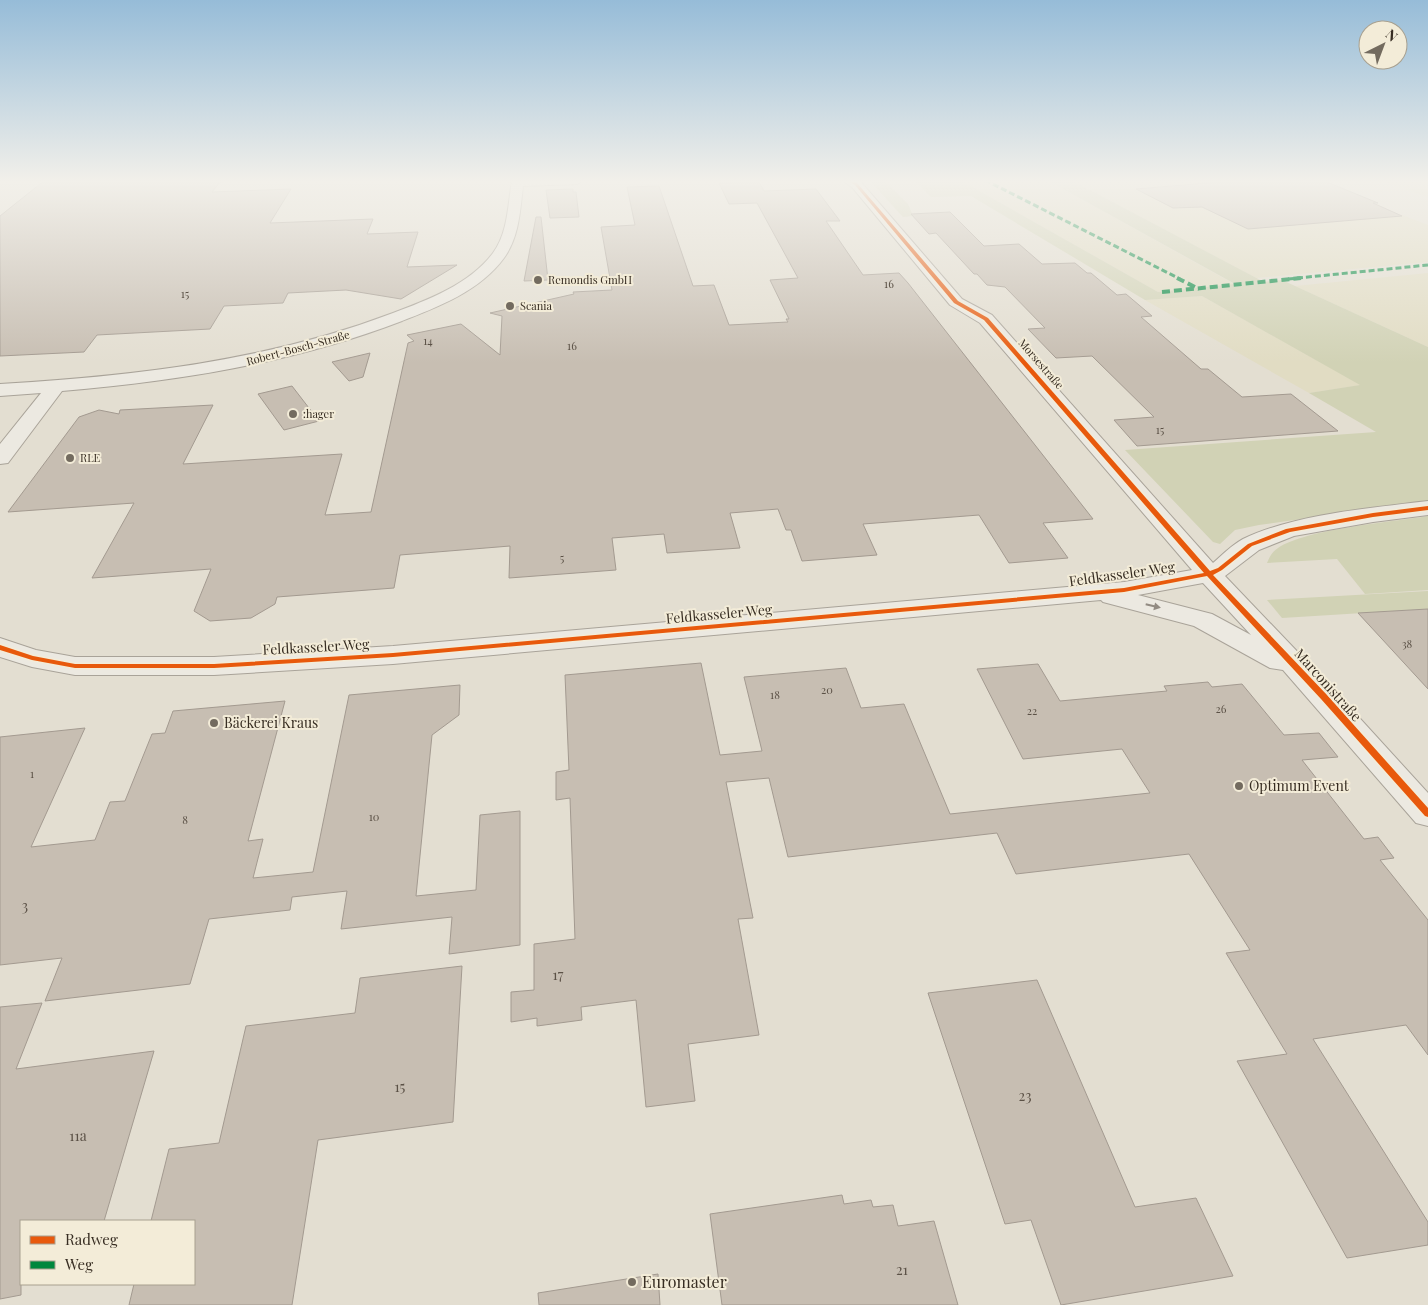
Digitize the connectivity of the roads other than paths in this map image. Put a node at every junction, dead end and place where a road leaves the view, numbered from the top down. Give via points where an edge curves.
1 (506, 241) edge
2 (904, 241) edge
3 (56, 387) junction
4 (0, 390) edge
5 (0, 458) edge
6 (1428, 508) edge
7 (1209, 574) junction
8 (1088, 593) junction
9 (0, 647) edge
10 (1305, 677) junction
11 (1428, 814) edge

1 - 3 street, Robert-Bosch-Straße via 498,256 477,276 448,295 349,335 225,366
2 - 7 street, Morsestraße via 956,302 986,319
3 - 4 street, Robert-Bosch-Straße
3 - 5 street
6 - 7 street, Feldkasseler Weg via 1288,530 1250,545
7 - 8 street, Feldkasseler Weg via 1124,590
7 - 10 street, Marconistraße
8 - 9 street, Feldkasseler Weg via 393,655 214,666 75,666 32,658
8 -> 10 street via 1202,620
10 - 11 street, Marconistraße

